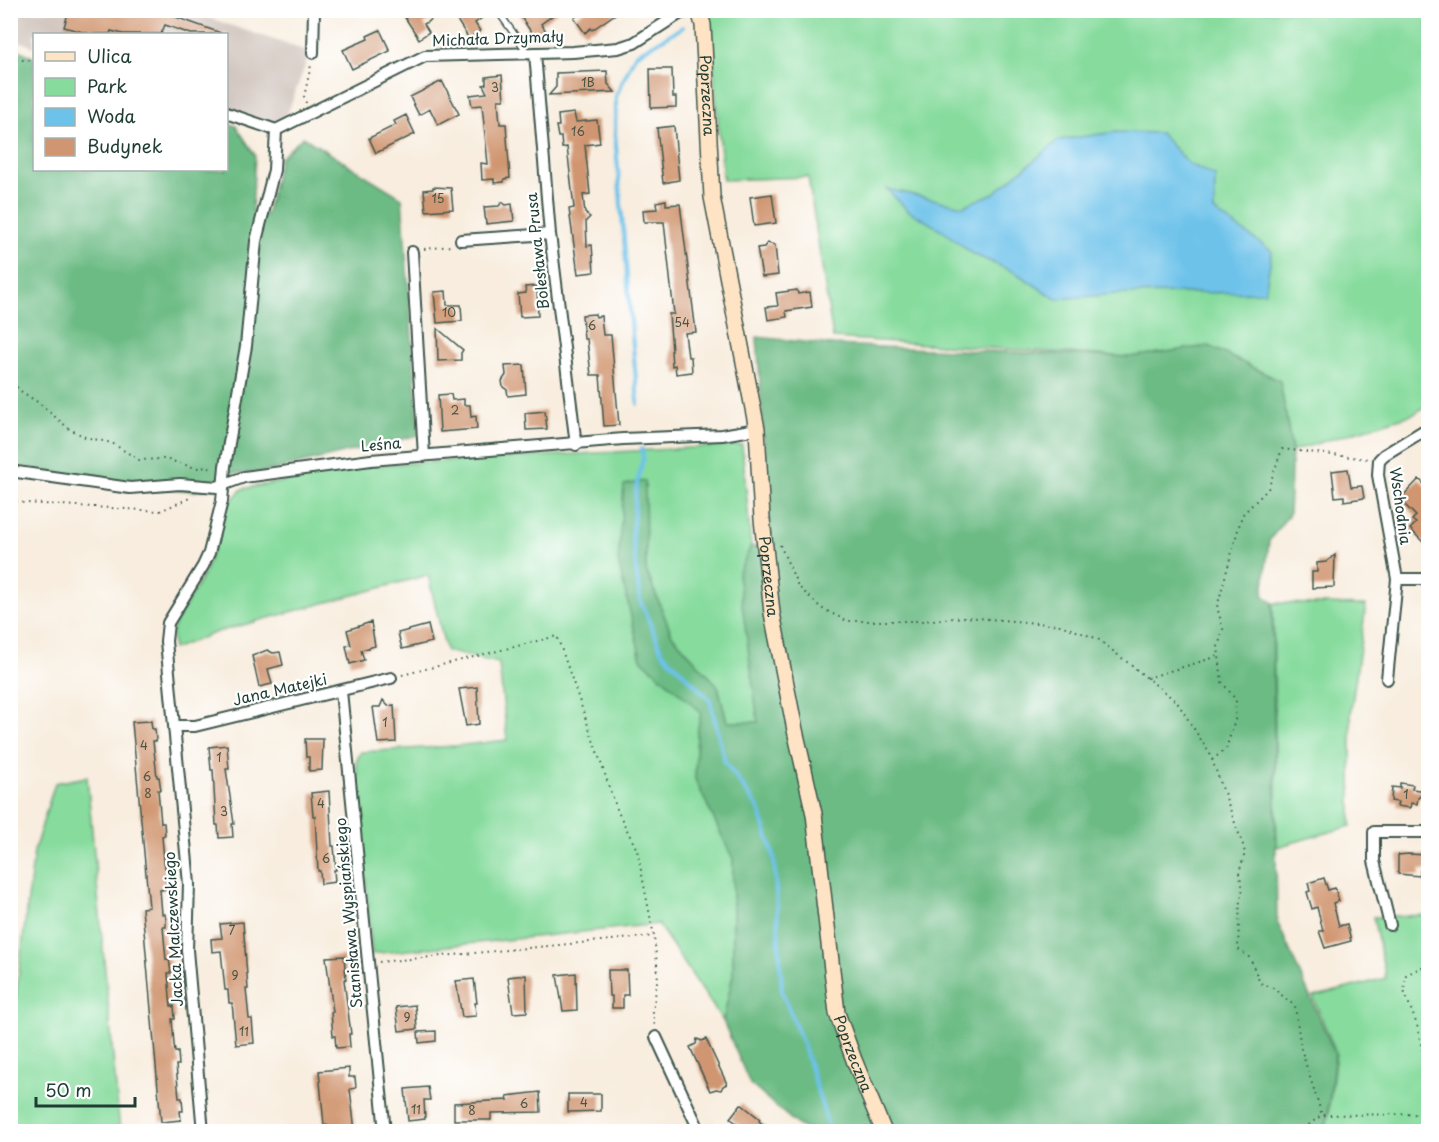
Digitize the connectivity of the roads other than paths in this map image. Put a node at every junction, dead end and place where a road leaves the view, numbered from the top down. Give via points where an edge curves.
1 (314, 10) edge
2 (497, 10) edge
3 (691, 10) edge
4 (699, 10) edge
5 (313, 53) road end
6 (531, 53) junction
7 (228, 114) edge
8 (276, 130) junction
9 (550, 234) junction
10 (461, 240) road end
11 (412, 252) road end
12 (1428, 428) edge
13 (757, 429) junction
14 (576, 445) junction
15 (424, 456) junction
16 (10, 471) edge
17 (220, 486) junction
18 (1397, 579) junction
19 (1428, 579) edge
20 (391, 678) road end
21 (1387, 679) dead end
22 (341, 691) junction
23 (174, 726) junction
24 (1428, 832) edge
25 (1390, 925) dead end
26 (656, 1037) road end
27 (203, 1131) edge
28 (385, 1131) edge
29 (700, 1131) edge
30 (884, 1131) edge

1 - 5 street
2 - 6 lane
3 - 6 street, Michała Drzymały via 618,48
4 - 13 street, Poprzeczna via 712,197
6 - 8 street, Michała Drzymały via 425,56
6 - 9 street, Bolesława Prusa
7 - 8 street
8 - 17 street, Jacka Malczewskiego via 274,170 256,241 246,346
9 - 10 street
9 - 14 street, Bolesława Prusa
11 - 15 street
12 - 18 street, Wschodnia via 1379,460 1378,475
13 - 14 street, Leśna
13 - 30 street, Poprzeczna via 772,613 814,814 837,1013
14 - 15 street, Leśna
15 - 17 street, Leśna via 244,477
16 - 17 street, Leśna via 130,488
17 - 23 street, Jacka Malczewskiego via 222,501 208,553 168,623 166,641
18 - 19 street
18 - 21 street, Wschodnia
20 - 22 street, Jana Matejki
22 - 23 street, Jana Matejki via 195,726
22 - 28 street, Stanisława Wyspiańskiego
23 - 27 street, Jacka Malczewskiego via 189,884 187,950
24 - 25 street via 1374,832 1374,861
26 - 29 street

